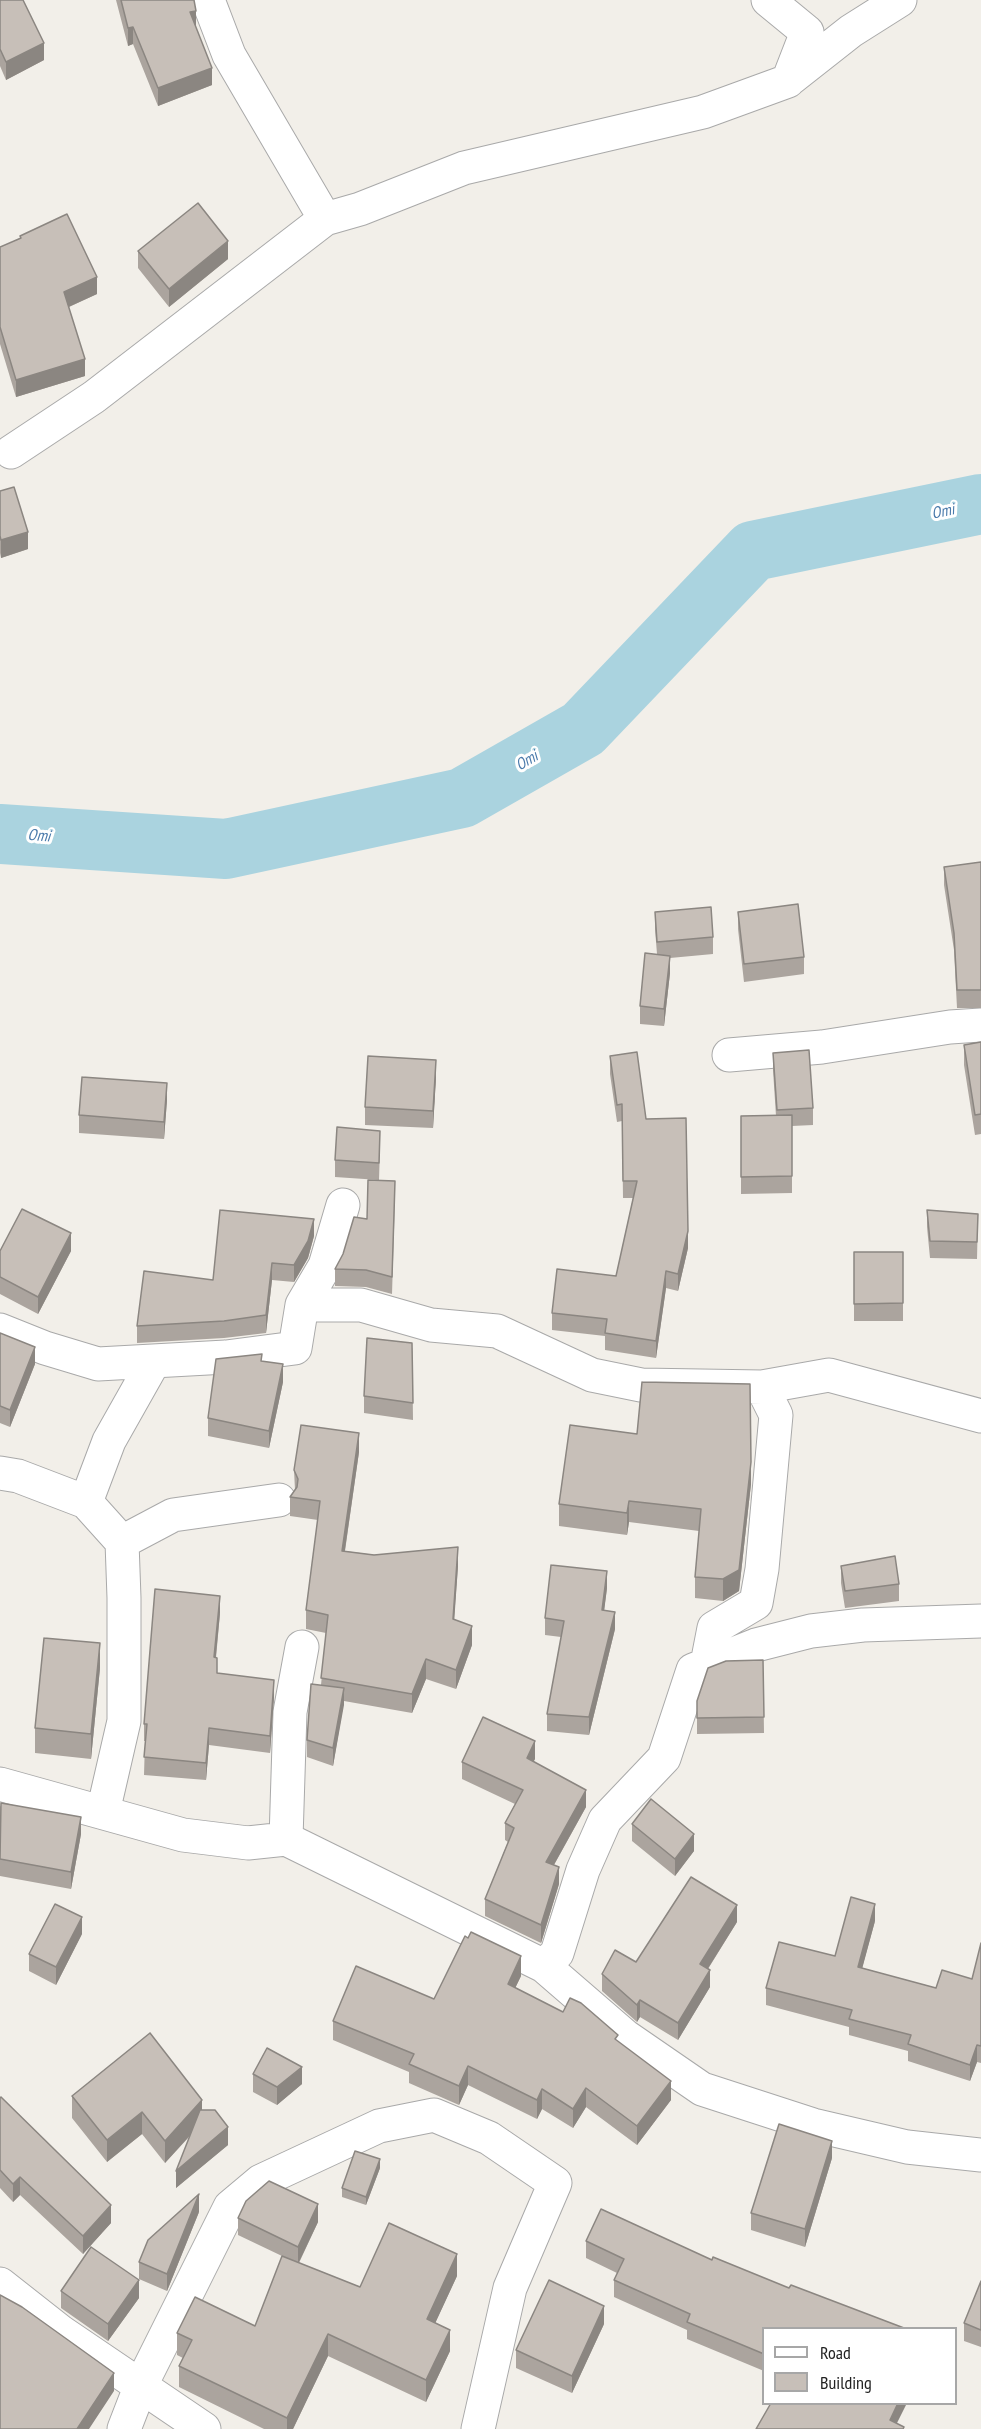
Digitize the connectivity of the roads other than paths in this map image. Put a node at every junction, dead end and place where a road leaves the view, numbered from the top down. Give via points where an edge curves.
1 (208, 0) edge
2 (768, 0) edge
3 (900, 0) edge
4 (788, 81) junction
5 (325, 219) junction
6 (12, 452) dead end
7 (981, 1025) edge
8 (729, 1055) dead end
9 (342, 1205) dead end
10 (302, 1305) junction
11 (0, 1330) edge
12 (153, 1363) junction
13 (762, 1387) junction
14 (981, 1416) edge
15 (0, 1473) edge
16 (279, 1500) dead end
17 (87, 1502) junction
18 (122, 1542) junction
19 (981, 1621) edge
20 (302, 1647) dead end
21 (707, 1664) junction
22 (0, 1784) edge
23 (103, 1812) junction
24 (286, 1839) junction
25 (544, 1966) junction
26 (981, 2156) edge
27 (0, 2284) edge
28 (141, 2385) junction
29 (124, 2429) edge
30 (204, 2429) edge
31 (478, 2429) edge

1 - 5 street via 229,55
2 - 4 street via 807,32
3 - 4 street via 850,31
4 - 5 street via 703,112 464,168
5 - 6 street via 94,397
7 - 8 street via 822,1047
9 - 10 street via 325,1266
10 - 12 street via 295,1348
10 - 13 street via 361,1305 431,1325 497,1331 592,1375 641,1385
11 - 12 street via 98,1364
12 - 17 street via 109,1441
13 - 14 street via 829,1375
13 - 21 street via 777,1415 756,1603 714,1628
15 - 17 street
16 - 18 street via 173,1515
17 - 18 street
18 - 23 street via 124,1721
19 - 21 street via 811,1631 756,1645
20 - 24 street via 290,1712
21 - 25 street via 693,1670 664,1758 605,1820 583,1870 557,1953
22 - 23 street
23 - 24 street via 183,1835 248,1843
24 - 25 street
25 - 26 street via 625,2036 702,2089 813,2125 907,2146
27 - 28 street via 61,2332
28 - 29 street
28 - 30 street
28 - 31 street via 230,2207 261,2181 379,2126 434,2115 489,2138 555,2183 510,2288

